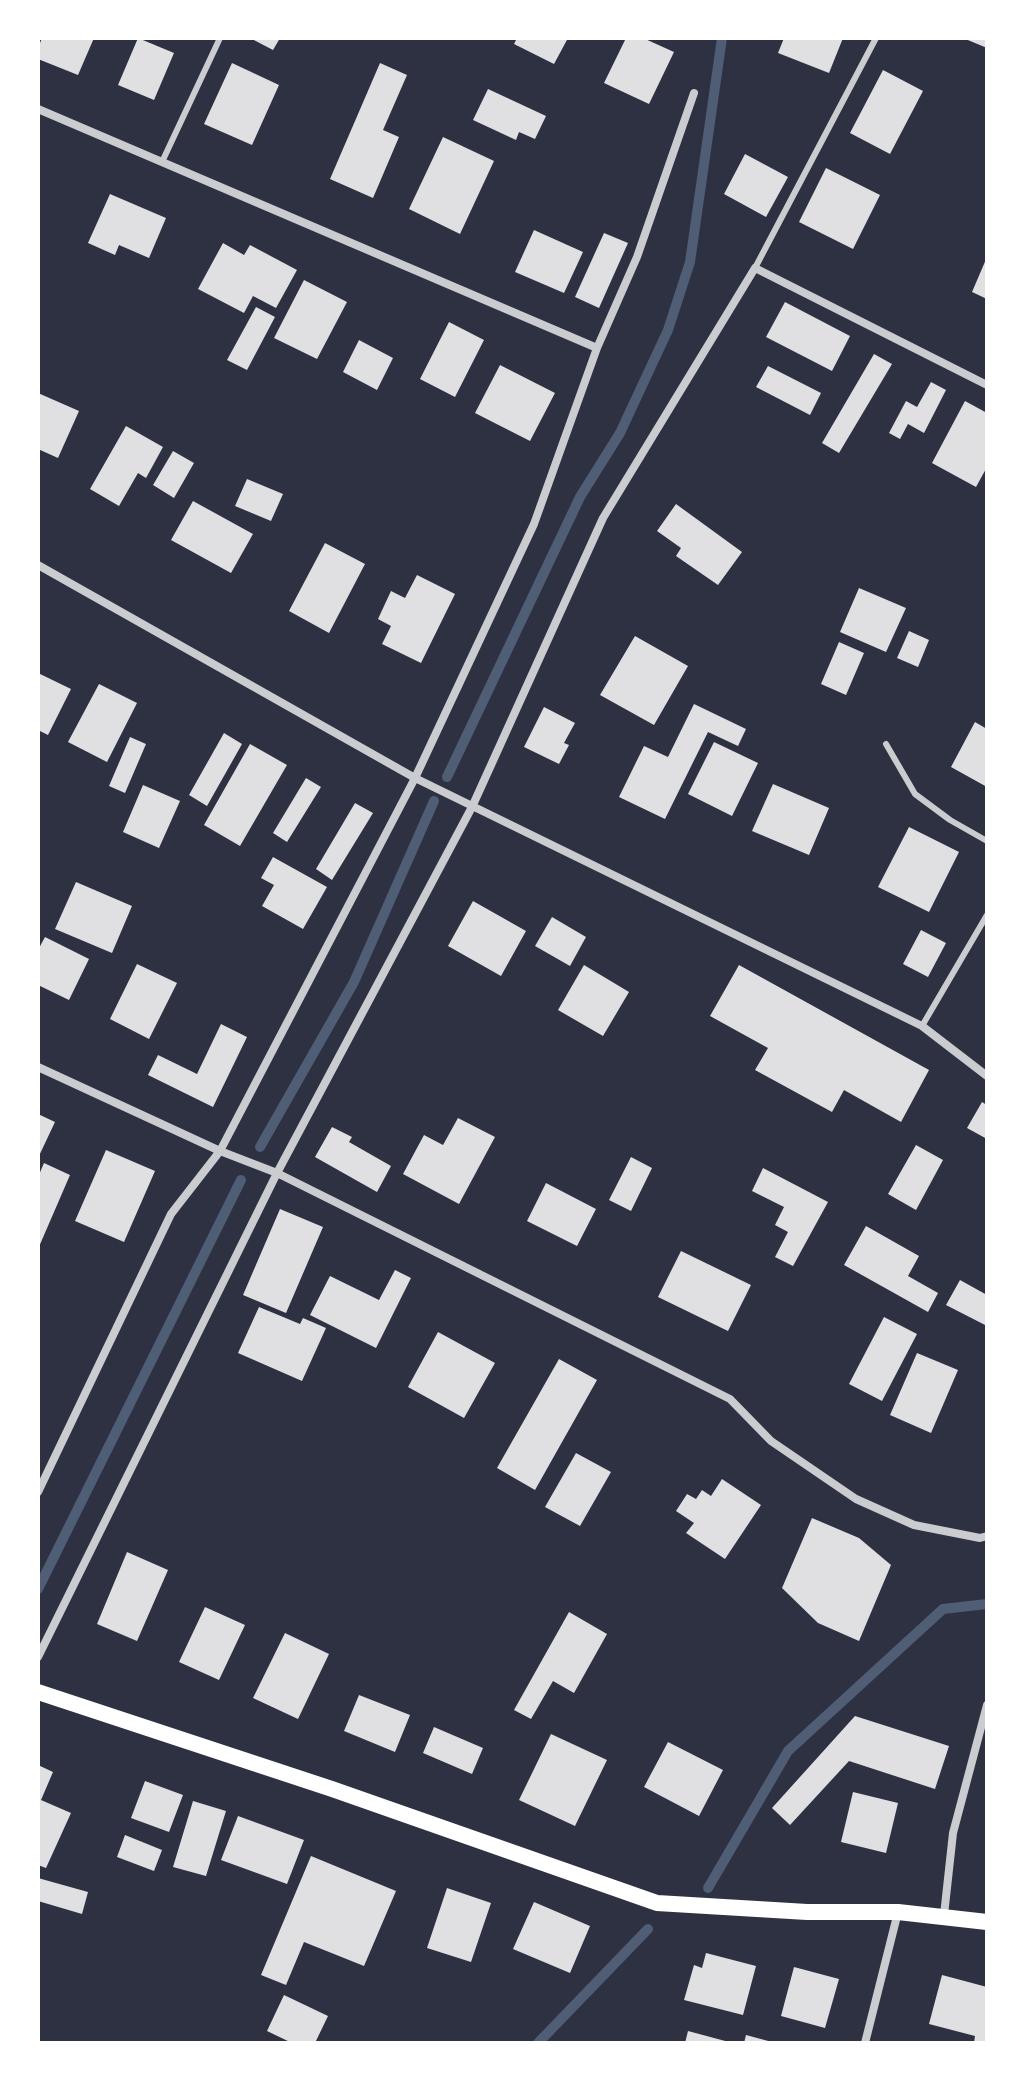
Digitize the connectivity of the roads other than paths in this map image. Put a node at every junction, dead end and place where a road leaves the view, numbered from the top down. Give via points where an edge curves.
1 (220, 38) edge
2 (876, 38) edge
3 (694, 93) dead end
4 (38, 109) edge
5 (162, 162) junction
6 (755, 268) junction
7 (597, 348) junction
8 (987, 385) edge
9 (38, 565) edge
10 (886, 744) dead end
11 (415, 778) junction
12 (472, 807) junction
13 (987, 841) edge
14 (987, 915) edge
15 (922, 1026) junction
16 (38, 1067) edge
17 (987, 1076) edge
18 (220, 1151) junction
19 (277, 1173) junction
20 (38, 1492) edge
21 (987, 1536) edge
22 (38, 1657) edge
23 (38, 1692) edge
24 (987, 1705) edge
25 (898, 1912) junction
26 (944, 1915) junction
27 (987, 1922) edge
28 (865, 2043) edge

1 - 5 lane
2 - 6 lane
3 - 7 street via 637,257
4 - 5 street
5 - 7 street
6 - 8 street
6 - 12 street via 603,518
7 - 11 street via 534,524
9 - 11 street
10 - 13 lane via 915,794
11 - 12 street
11 - 18 street
12 - 15 street
12 - 19 street
14 - 15 lane
15 - 17 street
16 - 18 street
18 - 19 street
18 - 20 street via 171,1214
19 - 21 street via 730,1399 771,1441 856,1499 914,1525
19 - 22 street
23 - 25 main road via 657,1903
24 - 26 street via 953,1833
25 - 26 main road
25 - 28 street
26 - 27 main road

